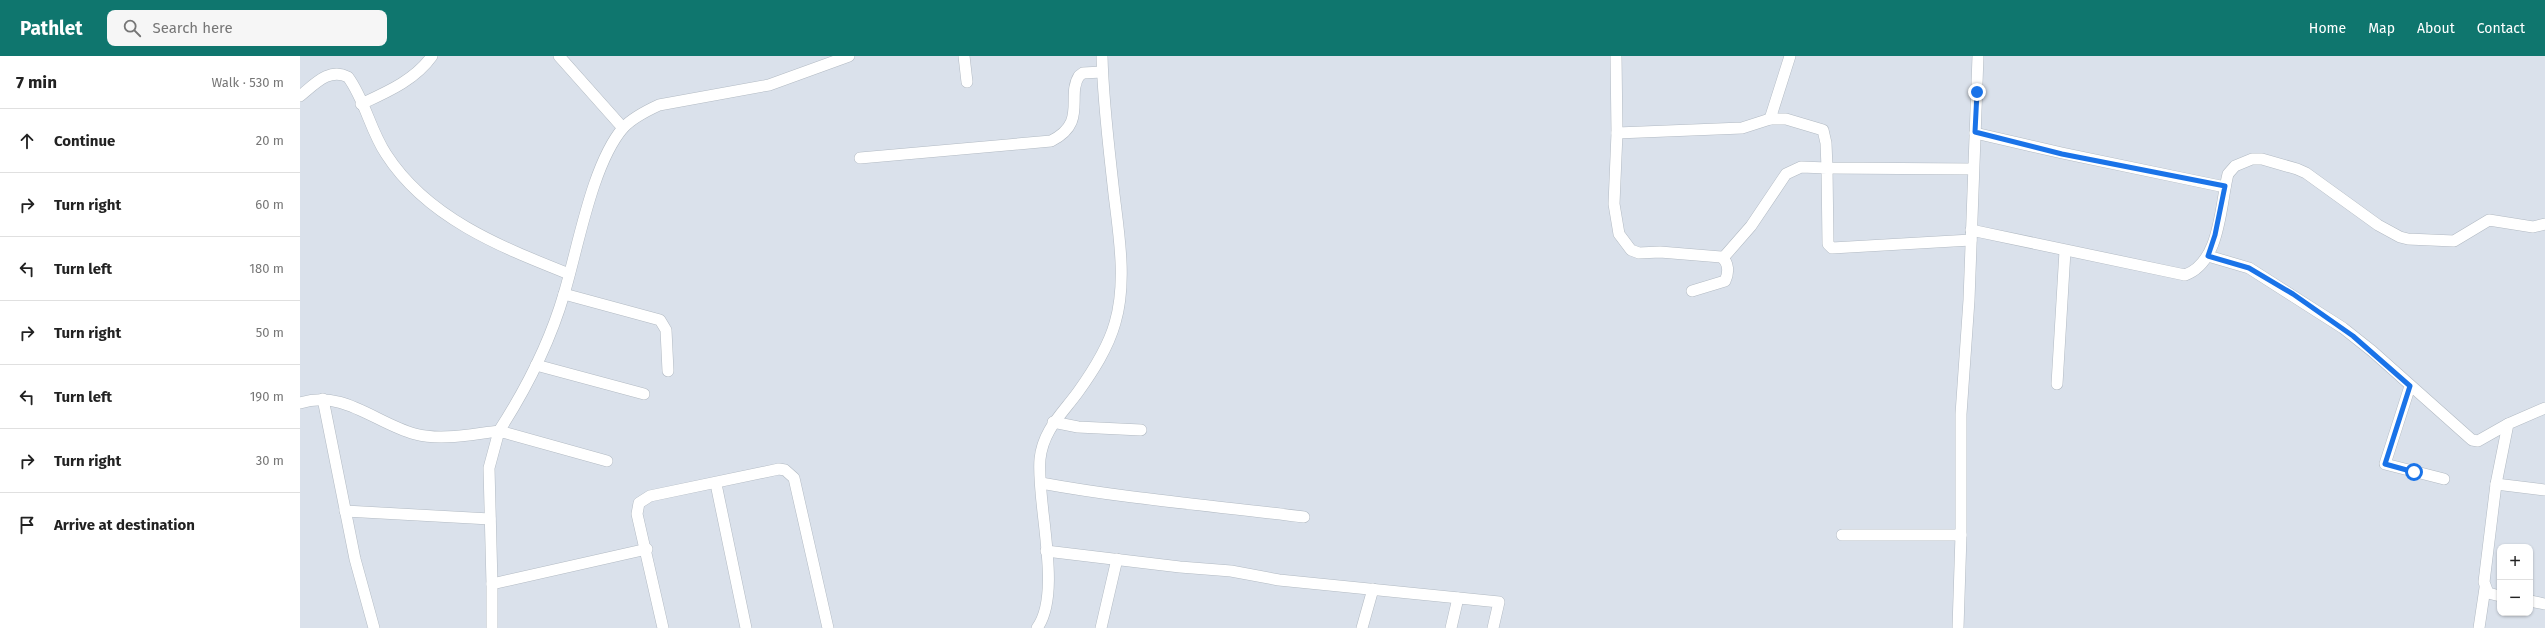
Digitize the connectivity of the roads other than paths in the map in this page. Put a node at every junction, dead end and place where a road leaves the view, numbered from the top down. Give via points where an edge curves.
1 (432, 56) edge
2 (559, 56) edge
3 (849, 56) edge
4 (964, 56) edge
5 (1102, 56) edge
6 (1616, 56) edge
7 (1790, 56) edge
8 (1978, 56) edge
9 (1102, 72) junction
10 (967, 82) dead end
11 (300, 96) edge
12 (361, 104) junction
13 (1770, 119) junction
14 (623, 128) junction
15 (1975, 132) junction
16 (1617, 133) junction
17 (860, 158) dead end
18 (1827, 168) junction
19 (1973, 169) junction
20 (2225, 186) junction
21 (2545, 224) edge
22 (1971, 235) junction
23 (2065, 251) junction
24 (2208, 256) junction
25 (1723, 258) junction
26 (569, 274) junction
27 (1692, 291) dead end
28 (564, 294) junction
29 (536, 365) junction
30 (668, 371) dead end
31 (2057, 384) dead end
32 (2410, 386) junction
33 (644, 394) dead end
34 (323, 399) junction
35 (300, 403) edge
36 (2545, 408) edge
37 (1053, 422) junction
38 (2508, 424) junction
39 (1141, 430) dead end
40 (499, 431) junction
41 (607, 461) dead end
42 (2444, 479) dead end
43 (1041, 482) junction
44 (716, 484) junction
45 (2496, 484) junction
46 (2545, 490) edge
47 (345, 511) junction
48 (1304, 517) dead end
49 (490, 519) junction
50 (1842, 535) dead end
51 (1961, 535) junction
52 (647, 549) junction
53 (1046, 551) junction
54 (1117, 559) junction
55 (492, 584) junction
56 (2485, 588) junction
57 (1373, 589) junction
58 (2497, 596) edge
59 (1458, 598) junction
60 (2533, 602) edge
61 (2545, 604) edge
62 (374, 628) edge
63 (492, 628) edge
64 (664, 628) edge
65 (746, 628) edge
66 (828, 628) edge
67 (1037, 628) edge
68 (1101, 628) edge
69 (1362, 628) edge
70 (1451, 628) edge
71 (1493, 628) edge
72 (1958, 628) edge
73 (2479, 628) edge

1 - 12 street via 403,83
2 - 14 street
3 - 14 street via 769,85 658,105
4 - 10 street
5 - 9 street
6 - 16 street
7 - 13 street
8 - 15 street
9 - 17 street via 1083,73 1079,76 1071,121 1061,136 1051,141
9 - 37 street via 1120,260 1116,322 1093,370
11 - 12 street via 323,78 337,73 348,78
12 - 26 street via 385,153 397,170 445,213 490,241
13 - 16 street via 1742,128
13 - 18 street via 1786,118 1823,130
14 - 26 street via 606,157
15 - 19 street
15 - 20 street via 2062,154
16 - 25 street via 1614,204 1618,234 1624,242 1639,253
18 - 19 street
18 - 22 street via 1828,244 1832,248
18 - 25 street via 1801,167 1786,174 1751,226
19 - 22 street
20 - 21 street via 2232,169 2252,159 2262,159 2306,173 2378,225 2400,237 2454,241 2489,220 2533,227
20 - 24 street
22 - 23 street
22 - 51 street via 1961,414
23 - 24 street via 2185,275 2195,271
23 - 31 street
24 - 32 street via 2249,268 2293,294 2349,333
25 - 27 street via 1728,272 1725,281
26 - 28 street
28 - 29 street
28 - 30 street via 660,320 666,330
29 - 33 street
29 - 40 street
32 - 38 street via 2472,440 2478,441
32 - 42 street via 2385,464
34 - 35 street
34 - 40 street via 358,408 413,433 426,436 443,437
34 - 47 street
36 - 38 street
37 - 39 street via 1078,427
37 - 43 street via 1044,441 1040,458
38 - 45 street
40 - 41 street
40 - 49 street via 489,468
43 - 48 street via 1151,500
43 - 53 street
44 - 52 street via 650,496 639,503 637,514
44 - 65 street
44 - 66 street via 779,469 785,470 794,478
45 - 46 street
45 - 56 street
47 - 49 street
47 - 62 street
49 - 55 street
50 - 51 street
51 - 72 street
52 - 55 street
52 - 64 street
53 - 54 street
53 - 67 street via 1046,607
54 - 57 street
54 - 68 street
55 - 63 street
56 - 58 street via 2492,595
56 - 73 street
57 - 59 street
57 - 69 street
59 - 70 street
59 - 71 street via 1499,602
60 - 61 street

